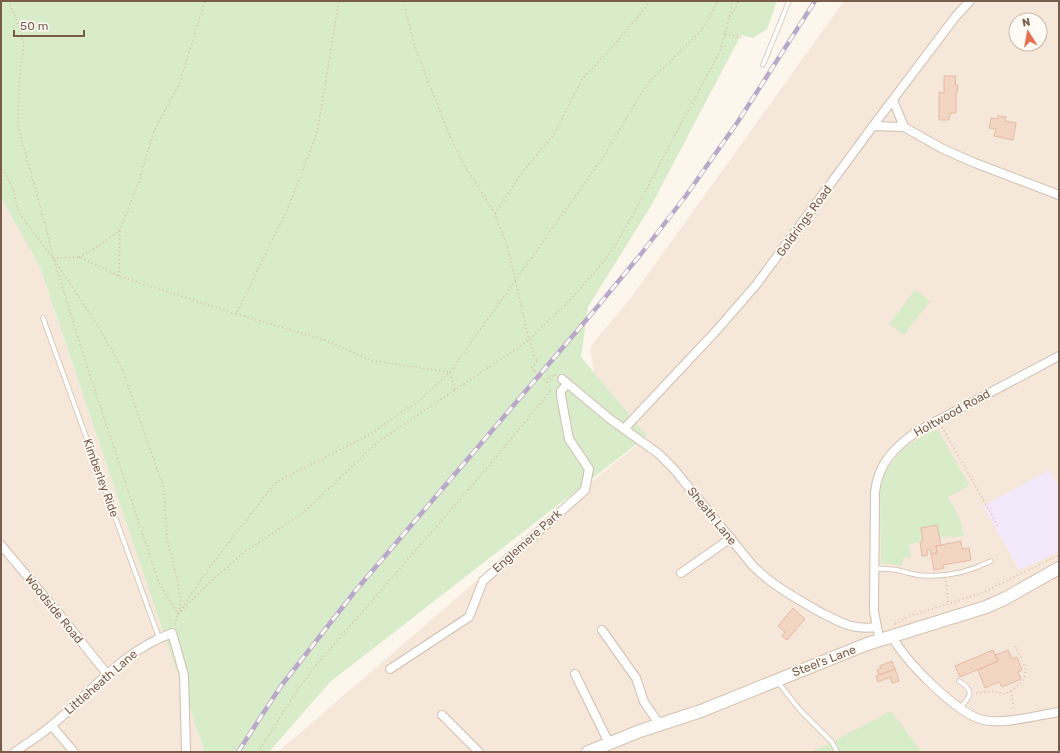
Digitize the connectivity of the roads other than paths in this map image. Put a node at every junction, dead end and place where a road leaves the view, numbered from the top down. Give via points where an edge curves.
1 (789, 1) edge
2 (970, 1) edge
3 (764, 65) dead end
4 (893, 100) junction
5 (873, 126) junction
6 (904, 127) junction
7 (1059, 196) edge
8 (43, 318) dead end
9 (1059, 356) edge
10 (563, 381) joint
11 (624, 429) junction
12 (731, 538) junction
13 (1, 545) edge
14 (991, 561) dead end
15 (874, 568) junction
16 (1059, 568) edge
17 (681, 573) dead end
18 (876, 628) junction
19 (602, 630) dead end
20 (889, 633) junction
21 (159, 638) junction
22 (390, 669) dead end
23 (107, 674) junction
24 (575, 674) dead end
25 (776, 680) junction
26 (959, 681) dead end
27 (960, 709) junction
28 (1059, 712) edge
29 (442, 715) dead end
30 (660, 725) junction
31 (52, 726) junction
32 (610, 743) junction
33 (15, 752) edge
34 (74, 752) edge
35 (186, 752) edge
36 (479, 752) edge
37 (588, 752) edge
38 (837, 752) edge

1 - 3 lane
2 - 4 street, Goldrings Road
4 - 5 street, Goldrings Road
4 - 6 street
5 - 6 street
5 - 11 street, Goldrings Road via 756,285
6 - 7 street via 943,149
8 - 21 lane, Kimberley Ride
9 - 15 street, Holtwood Road via 916,432 891,454 876,480
10 - 11 street, Sheath Lane
10 - 22 street, Englemere Park via 561,396 570,439 589,469 585,490 483,581 469,617
11 - 12 street, Sheath Lane via 659,454 673,468
12 - 17 street
12 - 18 street, Sheath Lane via 762,575 807,604 851,626
13 - 23 street, Woodside Road
14 - 15 lane via 977,568 940,574 918,575
15 - 18 street, Holtwood Road
16 - 20 street, Steel's Lane via 986,607
18 - 20 street, Holtwood Road
19 - 30 street via 636,678 644,702
20 - 25 street, Steel's Lane
20 - 27 street, Holtwood Road via 918,669
21 - 23 street, Littleheath Lane via 137,650
21 - 35 street, Littleheath Lane via 172,633 184,675
23 - 31 street, Littleheath Lane
24 - 32 street
25 - 30 street, Steel's Lane
25 - 38 lane via 799,709 832,742
26 - 27 lane via 967,686 970,693
27 - 28 street, Holtwood Road via 971,716 996,722
29 - 36 street
30 - 32 street, Steel's Lane
31 - 33 street, Littleheath Lane
31 - 34 street
32 - 37 street, Steel's Lane

